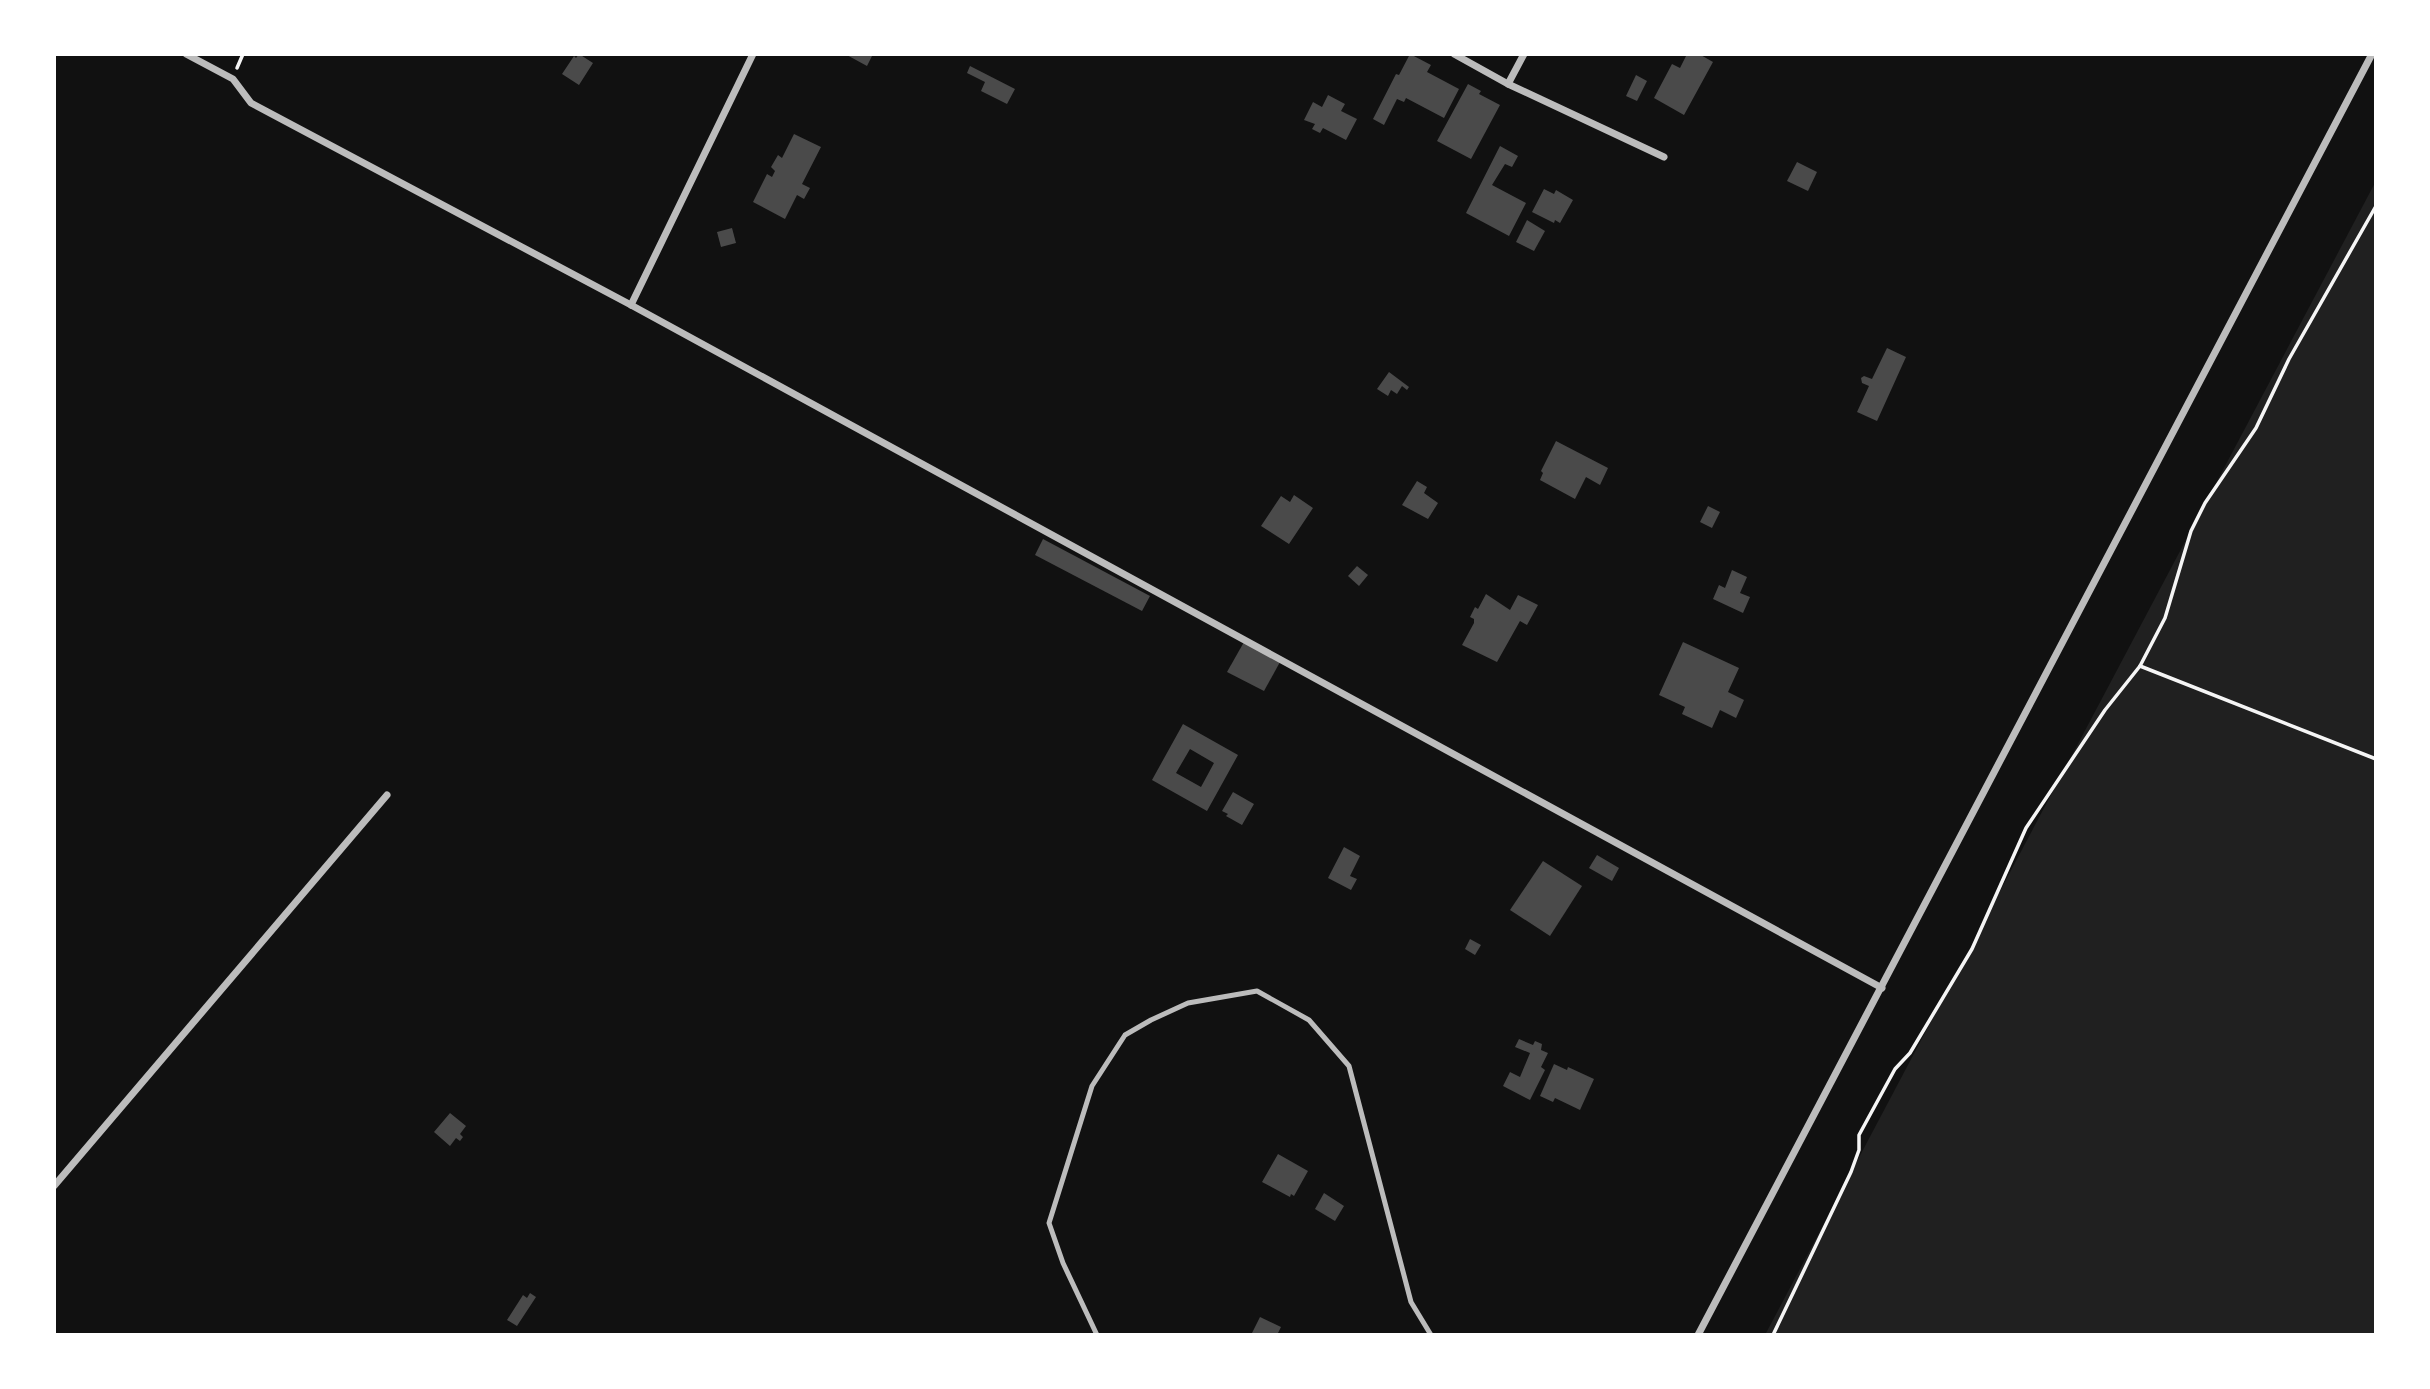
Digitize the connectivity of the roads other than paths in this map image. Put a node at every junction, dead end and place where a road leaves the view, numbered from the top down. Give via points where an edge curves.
1 (186, 54) edge
2 (753, 54) edge
3 (1454, 54) edge
4 (1524, 54) edge
5 (2372, 54) edge
6 (1508, 84) junction
7 (1664, 157) dead end
8 (631, 305) junction
9 (387, 795) dead end
10 (1882, 988) junction
11 (54, 1186) edge
12 (1097, 1335) edge
13 (1431, 1335) edge
14 (1698, 1335) edge

1 - 8 street via 233,79 251,103
2 - 8 street
3 - 6 street
4 - 6 street
5 - 10 street
6 - 7 street
8 - 10 street
9 - 11 street
10 - 14 street
12 - 13 lane via 1049,1223 1092,1086 1125,1035 1151,1020 1188,1003 1257,991 1308,1020 1349,1066 1412,1302

